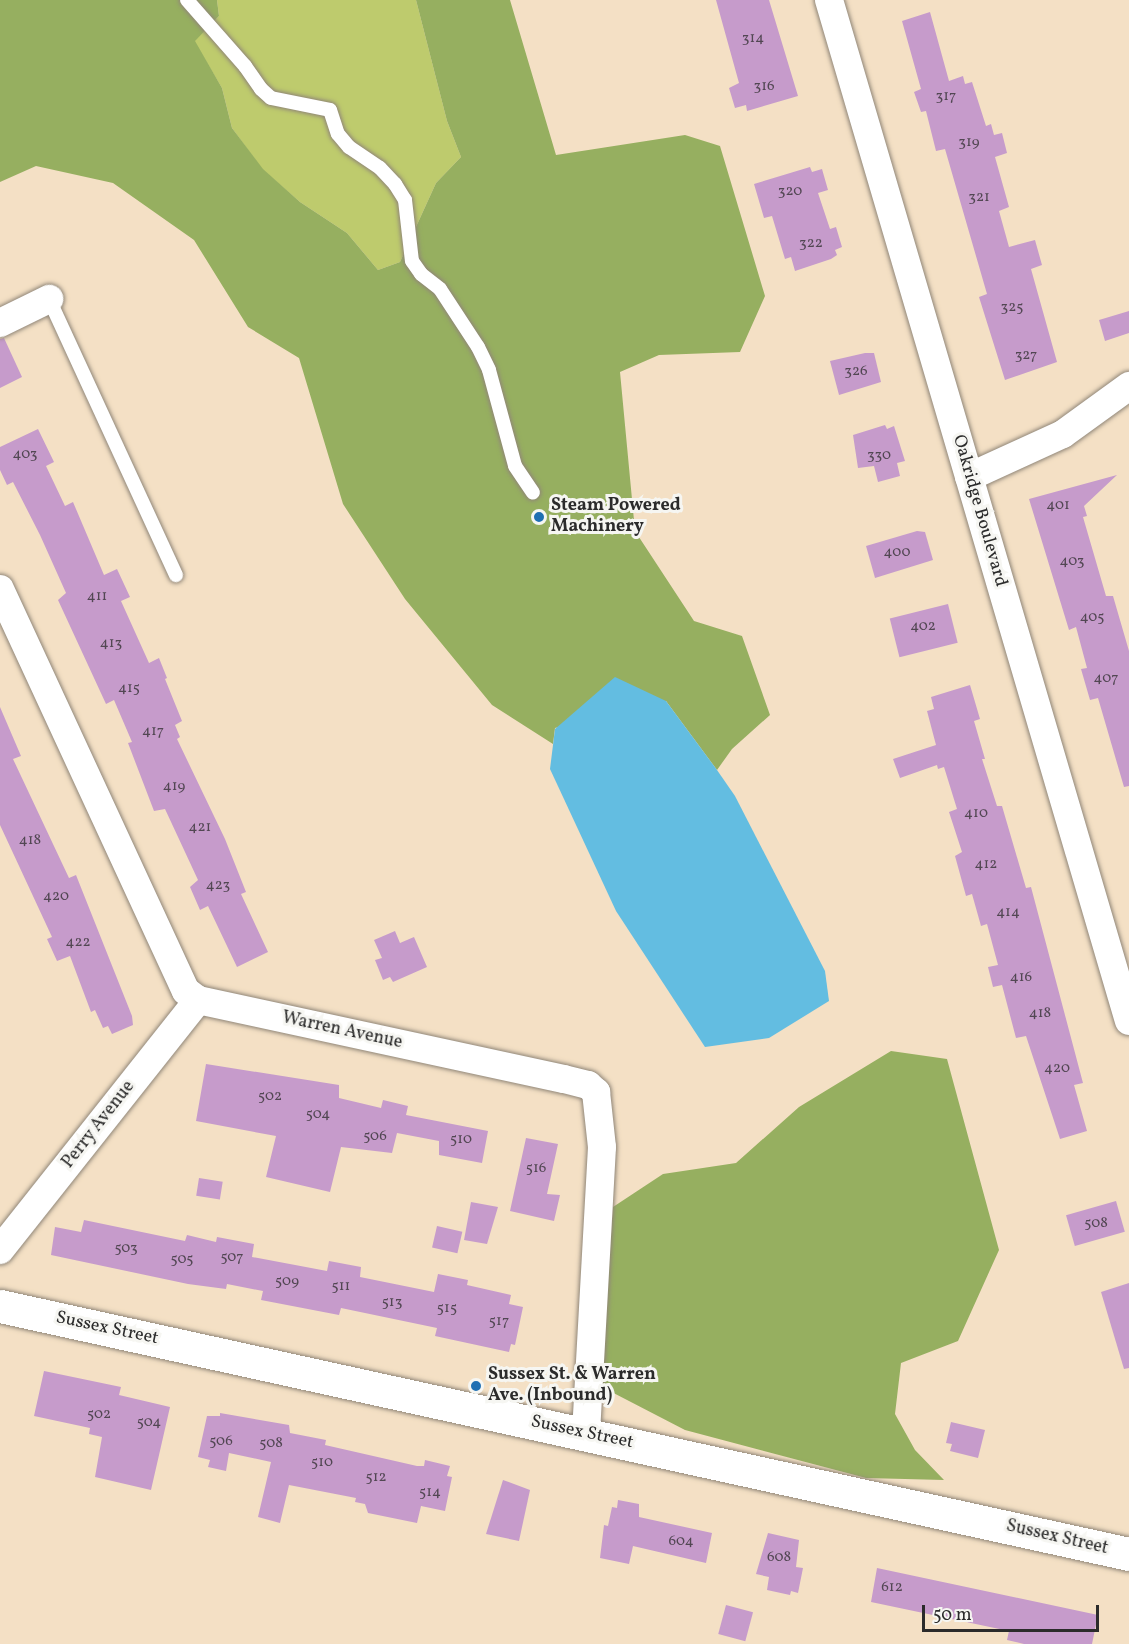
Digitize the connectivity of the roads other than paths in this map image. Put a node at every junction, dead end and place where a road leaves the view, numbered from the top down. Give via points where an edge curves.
1 (187, 0) edge
2 (830, 0) edge
3 (49, 298) joint
4 (0, 323) edge
5 (1129, 386) edge
6 (969, 477) junction
7 (533, 493) dead end
8 (176, 575) dead end
9 (0, 590) edge
10 (1119, 951) edge
11 (198, 1000) junction
12 (1129, 1021) edge
13 (0, 1250) edge
14 (0, 1306) edge
15 (586, 1434) junction
16 (1129, 1554) edge

1 - 7 lane via 271,98 330,110 338,134 349,147 380,168 395,184 405,200 410,220 412,261 440,290 478,347 489,370 515,466
2 - 6 street, Oakridge Boulevard
3 - 4 street
3 - 8 lane
5 - 6 street via 1063,434
6 - 10 street, Oakridge Boulevard
9 - 11 street via 177,975 186,991
10 - 12 street, Oakridge Boulevard
11 - 13 street, Perry Avenue
11 - 15 street, Warren Avenue via 564,1079 588,1085 596,1092 602,1147
14 - 15 street, Sussex Street
15 - 16 street, Sussex Street

